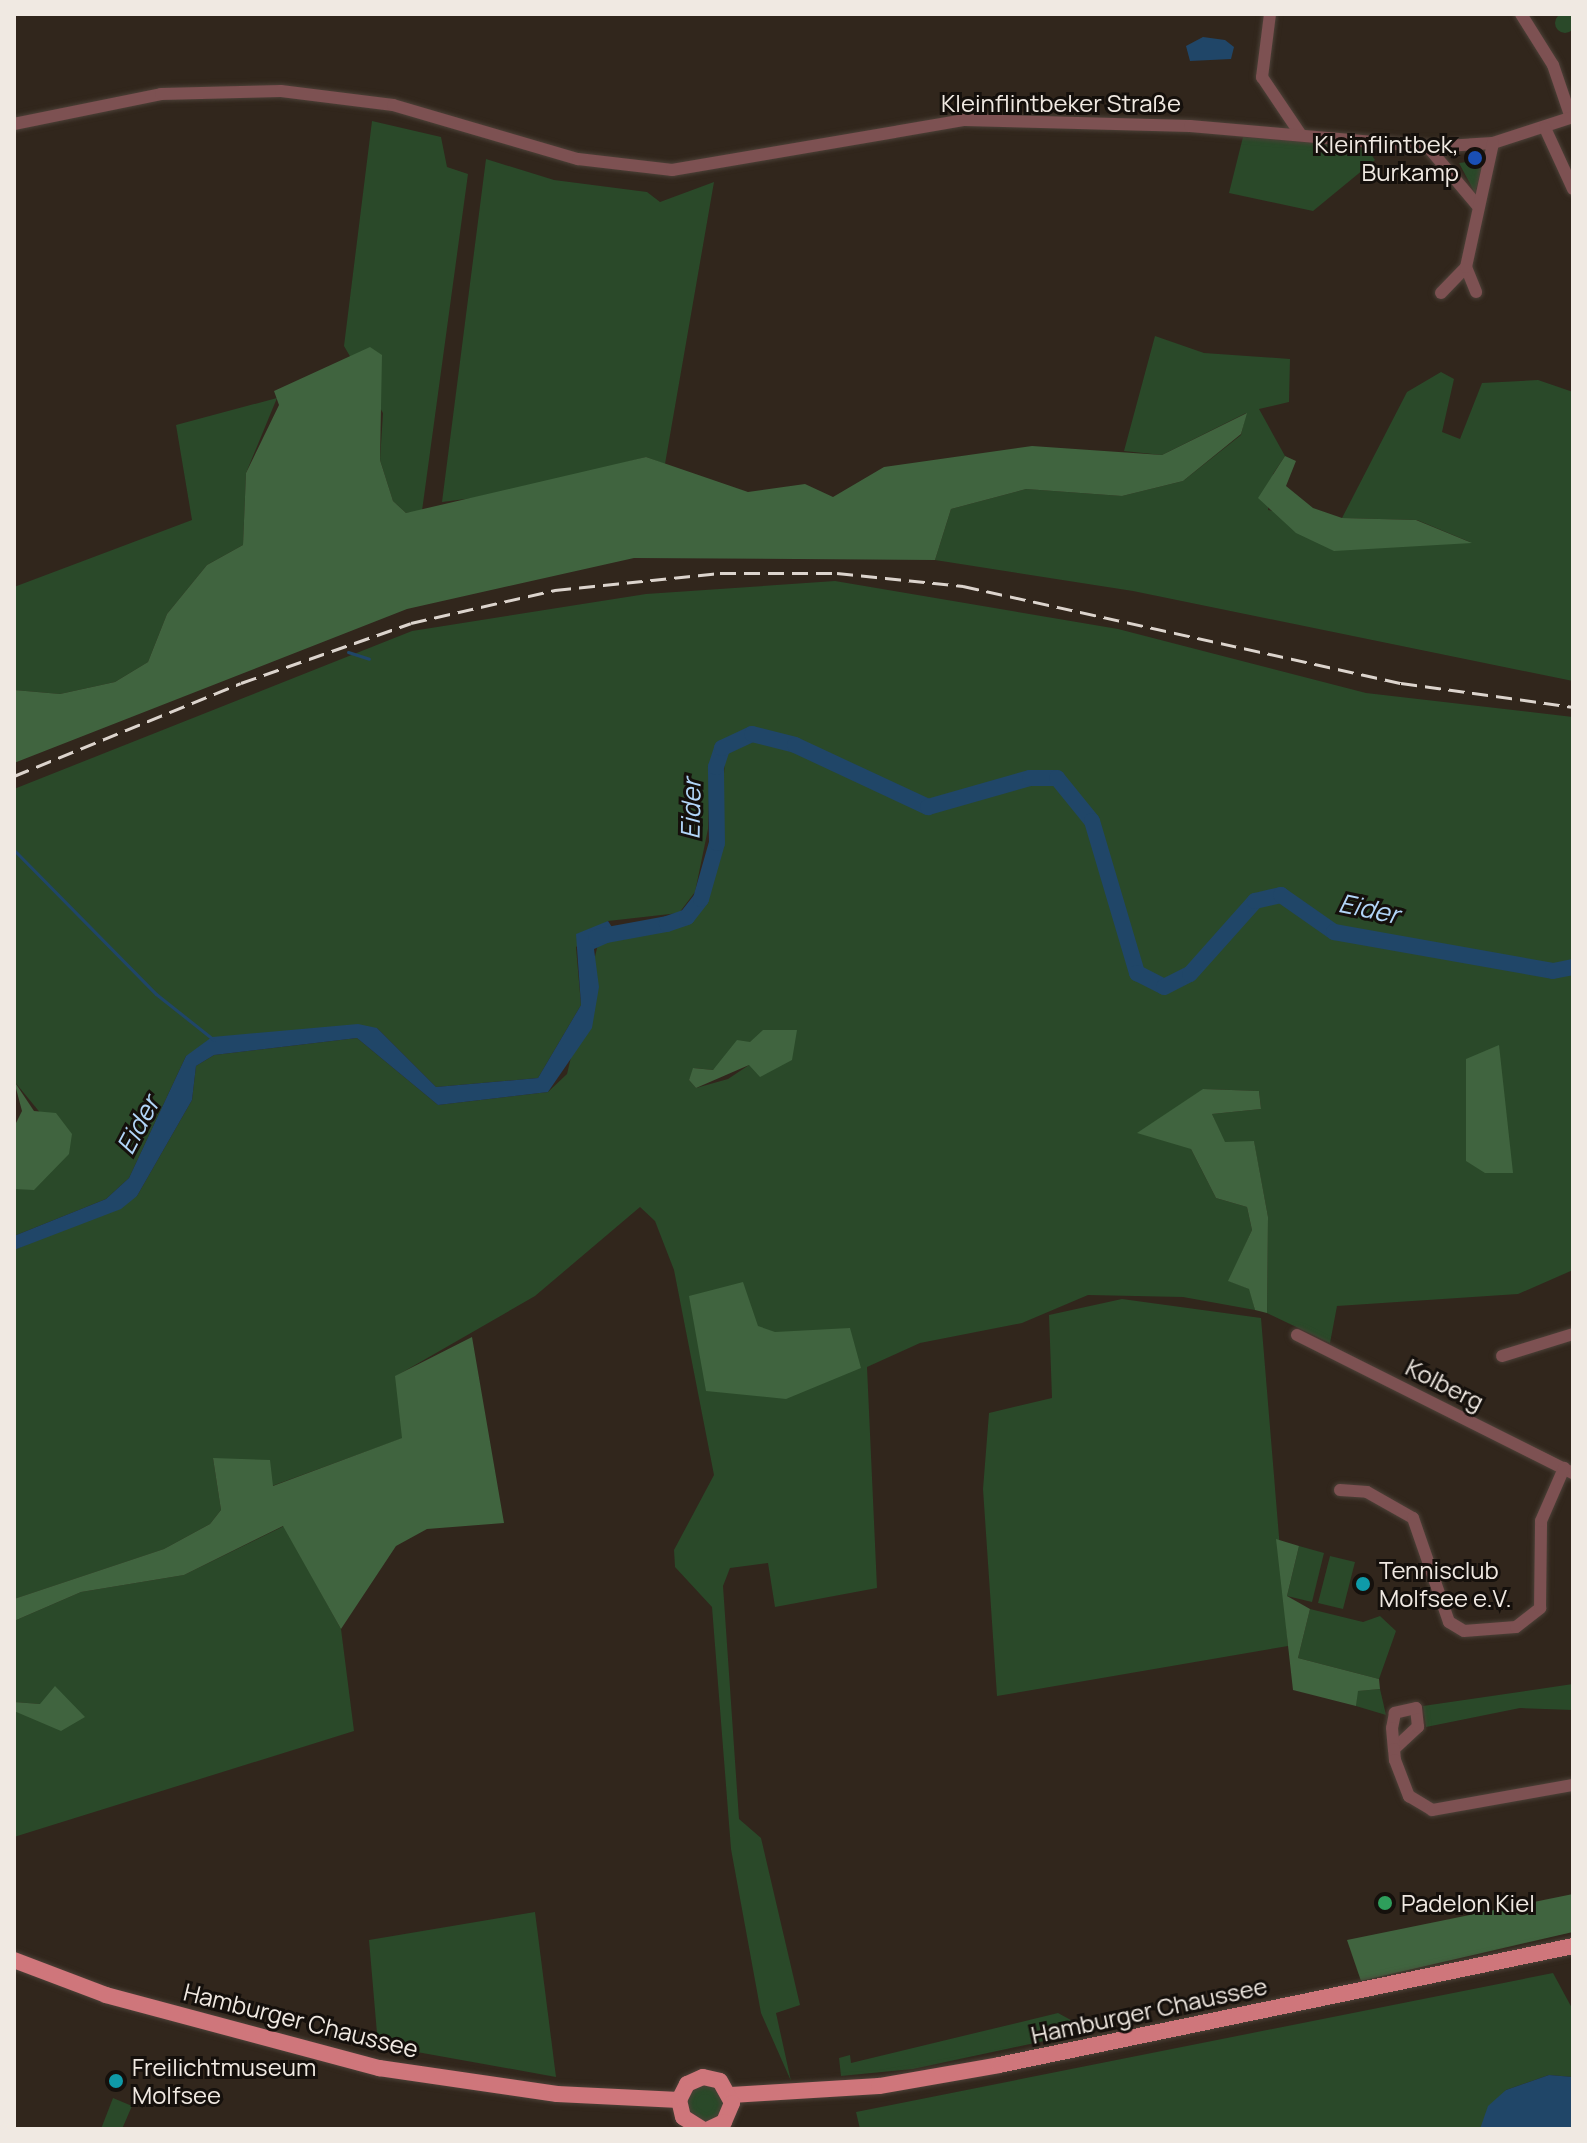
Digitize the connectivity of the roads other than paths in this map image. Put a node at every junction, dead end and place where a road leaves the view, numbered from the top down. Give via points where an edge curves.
1 (1270, 14) edge
2 (1521, 14) edge
3 (1572, 118) edge
4 (14, 124) edge
5 (1545, 128) junction
6 (1301, 135) junction
7 (1493, 143) junction
8 (1428, 147) junction
9 (1573, 189) edge
10 (1477, 205) junction
11 (1466, 267) junction
12 (1476, 292) dead end
13 (1441, 293) dead end
14 (1573, 1334) edge
15 (1297, 1335) dead end
16 (1502, 1356) dead end
17 (1568, 1470) edge
18 (1340, 1490) dead end
19 (1394, 1749) dead end
20 (1573, 1785) edge
21 (1573, 1946) edge
22 (14, 1960) edge
23 (731, 2095) junction
24 (679, 2100) junction
25 (700, 2129) edge

1 - 6 street via 1262,77
2 - 3 street via 1553,65
3 - 5 street, Kleinflintbeker Straße
4 - 6 street, Kleinflintbeker Straße via 161,94 281,91 365,100 639,169 706,167 965,120
5 - 7 street, Kleinflintbeker Straße
5 - 9 street
6 - 8 street, Kleinflintbeker Straße
7 - 8 street, Kleinflintbeker Straße
7 - 10 street
8 - 10 street
10 - 11 street
11 - 12 street
11 - 13 street
14 - 16 street
15 - 17 street, Kolberg
17 - 18 street via 1541,1521 1540,1608 1516,1627 1464,1631 1449,1622 1413,1518 1367,1492
19 - 20 street via 1409,1796 1432,1810
21 - 23 main road, Hamburger Chaussee via 999,2065 879,2086
22 - 24 main road, Hamburger Chaussee via 106,1995 379,2068 557,2094
23 - 24 main road via 720,2081 703,2077 687,2084
23 - 25 main road via 728,2117
24 - 25 main road

